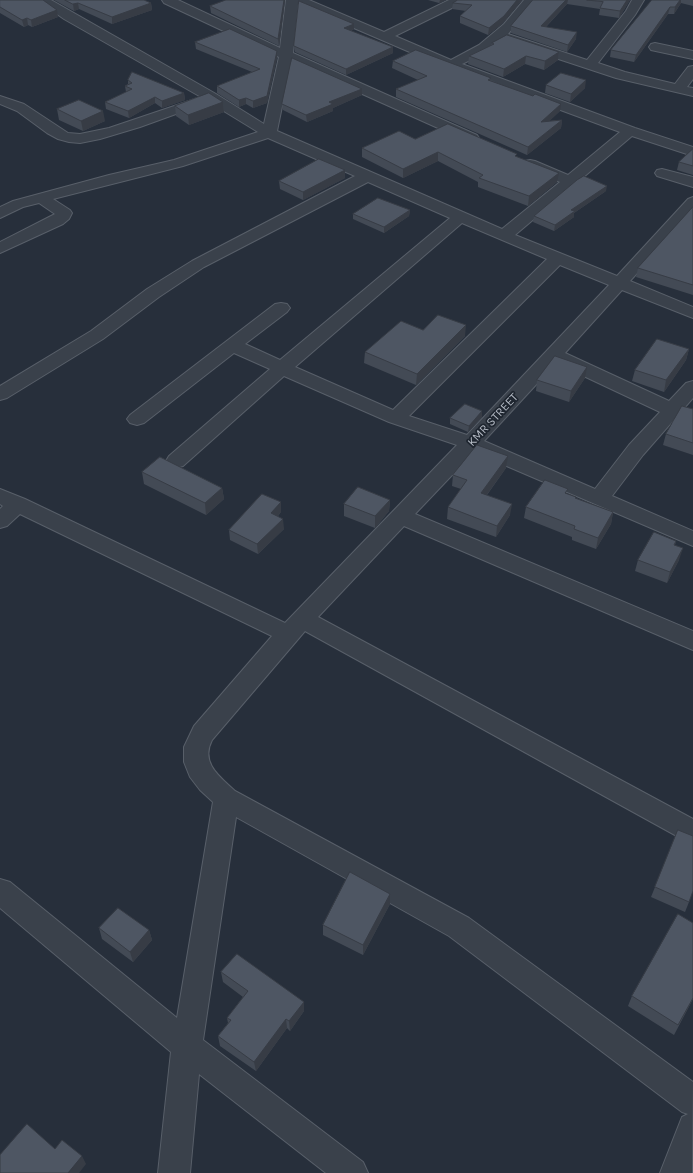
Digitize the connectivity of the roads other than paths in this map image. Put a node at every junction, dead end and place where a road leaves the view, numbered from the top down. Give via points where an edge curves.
1 (43, 0) edge
2 (168, 0) edge
3 (292, 0) edge
4 (299, 0) edge
5 (458, 0) edge
6 (530, 0) edge
7 (638, 0) edge
8 (499, 35) junction
9 (385, 36) junction
10 (655, 47) dead end
11 (286, 55) junction
12 (693, 55) edge
13 (590, 64) junction
14 (452, 65) junction
15 (693, 70) edge
16 (679, 88) junction
17 (693, 92) edge
18 (211, 97) junction
19 (0, 100) edge
20 (630, 131) junction
21 (269, 133) junction
22 (482, 142) edge
23 (693, 152) edge
24 (519, 158) edge
25 (662, 172) dead end
26 (367, 176) junction
27 (570, 181) junction
28 (693, 182) edge
29 (41, 198) junction
30 (693, 202) edge
31 (0, 213) edge
32 (460, 217) junction
33 (504, 236) junction
34 (0, 248) edge
35 (557, 258) junction
36 (620, 284) junction
37 (281, 308) dead end
38 (693, 312) edge
39 (232, 345) junction
40 (554, 355) junction
41 (282, 368) junction
42 (693, 387) edge
43 (0, 394) edge
44 (672, 410) junction
45 (396, 418) junction
46 (137, 419) dead end
47 (471, 443) junction
48 (176, 461) dead end
49 (599, 498) junction
50 (9, 500) edge
51 (402, 517) junction
52 (0, 522) edge
53 (693, 539) edge
54 (295, 626) junction
55 (693, 641) edge
56 (226, 799) junction
57 (693, 832) edge
58 (0, 891) edge
59 (187, 1046) junction
60 (693, 1101) edge
61 (693, 1128) edge
62 (174, 1173) edge
63 (352, 1173) edge
64 (676, 1173) edge

1 - 18 street
2 - 11 street
3 - 11 street
4 - 9 street
5 - 9 street
6 - 8 street
7 - 13 street
8 - 13 street
8 - 14 street via 484,48
9 - 14 street
10 - 12 street
11 - 21 street
11 - 22 street
13 - 16 street via 621,75
14 - 20 street
15 - 16 street
16 - 17 street
18 - 19 street via 125,127 78,139 68,138 24,109
18 - 21 street
20 - 23 street
20 - 27 street
21 - 26 street
21 - 29 street via 178,163
24 - 27 street
25 - 28 street
26 - 32 street
26 - 43 street via 198,264 153,293 97,335
27 - 33 street
29 - 31 street via 12,200
29 - 34 street via 64,213 64,216
30 - 36 street, KMR STREET
32 - 33 street
32 - 41 street
33 - 35 street
35 - 36 street
35 - 45 street
36 - 38 street
36 - 40 street, KMR STREET
37 - 39 street
39 - 41 street
39 - 46 street
40 - 44 street
40 - 47 street, KMR STREET
41 - 45 street
41 - 48 street
42 - 44 street
44 - 49 street via 636,450
45 - 47 street
47 - 49 street
47 - 51 street, KMR STREET
49 - 53 street
50 - 52 street
50 - 54 street
51 - 54 street, KMR STREET
51 - 55 street
54 - 56 street, KMR STREET via 204,733 196,747 196,764 206,779
54 - 57 street
56 - 59 street
56 - 60 street, KMR STREET via 459,927
58 - 59 street
59 - 62 street
59 - 63 street
61 - 64 street

